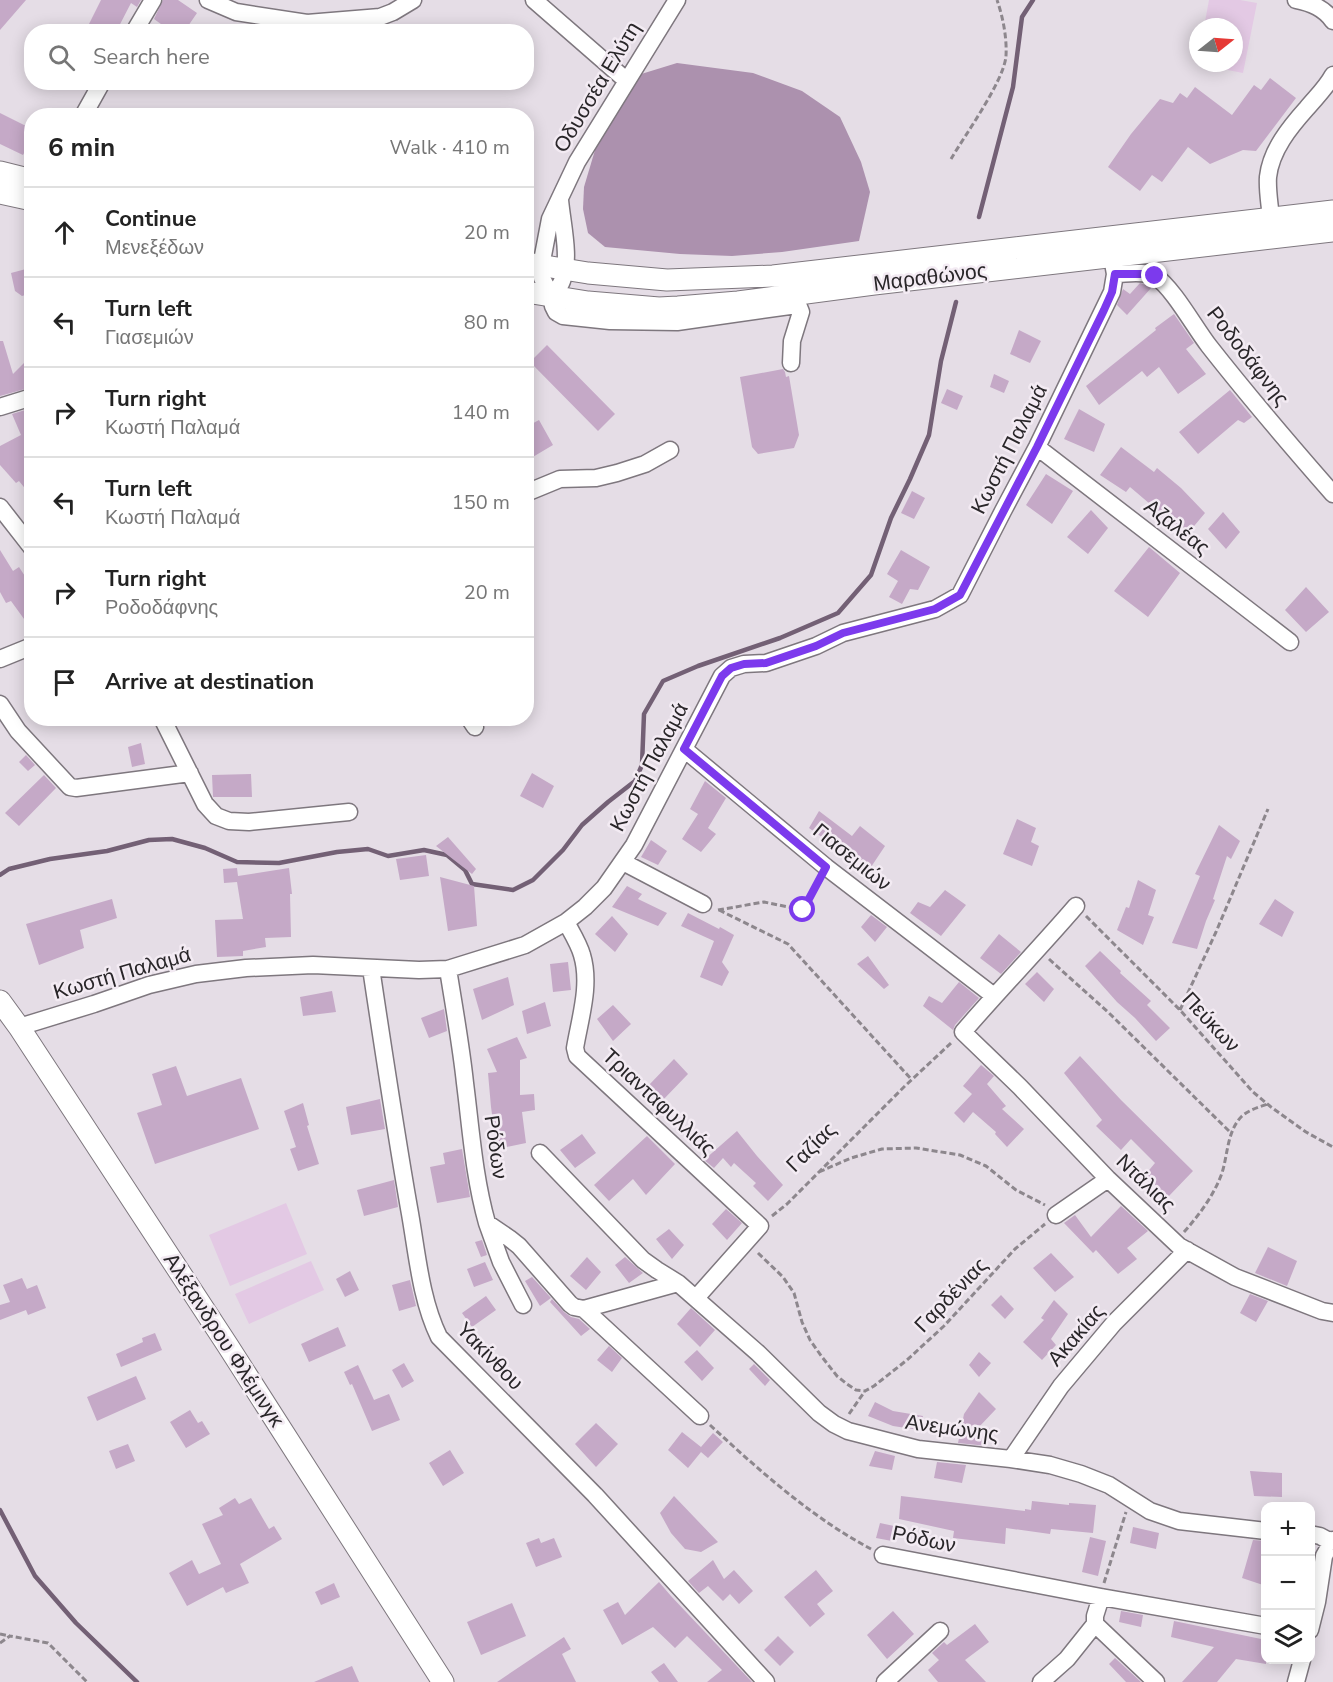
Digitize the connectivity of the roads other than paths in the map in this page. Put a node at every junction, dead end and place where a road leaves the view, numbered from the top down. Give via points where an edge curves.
1 (153, 0) edge
2 (208, 0) edge
3 (413, 0) edge
4 (534, 0) edge
5 (677, 0) edge
6 (1296, 0) edge
7 (1333, 21) edge
8 (139, 24) edge
9 (1333, 75) edge
10 (627, 81) junction
11 (98, 90) edge
12 (87, 108) edge
13 (0, 172) edge
14 (24, 178) edge
15 (0, 193) edge
16 (24, 198) edge
17 (560, 200) junction
18 (1333, 211) edge
19 (1271, 219) junction
20 (1333, 231) edge
21 (534, 265) edge
22 (1113, 265) junction
23 (565, 269) junction
24 (534, 293) edge
25 (551, 296) junction
26 (791, 363) dead end
27 (24, 400) edge
28 (0, 407) edge
29 (1037, 447) junction
30 (670, 450) dead end
31 (534, 490) edge
32 (1333, 494) edge
33 (0, 507) edge
34 (24, 538) edge
35 (1290, 642) dead end
36 (24, 649) edge
37 (0, 659) edge
38 (0, 704) edge
39 (166, 726) edge
40 (684, 749) junction
41 (190, 773) junction
42 (349, 812) dead end
43 (623, 862) junction
44 (1076, 906) road end
45 (711, 907) road end
46 (566, 922) junction
47 (371, 968) junction
48 (448, 969) junction
49 (994, 996) junction
50 (0, 1001) edge
51 (19, 1027) junction
52 (540, 1153) dead end
53 (1108, 1179) junction
54 (1061, 1212) road end
55 (487, 1223) junction
56 (1181, 1246) junction
57 (678, 1283) junction
58 (696, 1298) junction
59 (523, 1305) dead end
60 (584, 1309) junction
61 (1333, 1313) edge
62 (700, 1416) road end
63 (1011, 1459) junction
64 (1261, 1530) edge
65 (1315, 1535) edge
66 (1332, 1541) edge
67 (883, 1555) road end
68 (1101, 1597) junction
69 (1315, 1611) edge
70 (1095, 1624) junction
71 (1261, 1625) edge
72 (940, 1631) dead end
73 (1301, 1664) edge
74 (443, 1682) edge
75 (766, 1682) edge
76 (885, 1682) edge
77 (1041, 1682) edge
78 (1156, 1682) edge
79 (1296, 1682) edge

1 - 8 street
2 - 3 street via 239,13 307,23 380,16
4 - 10 street
5 - 10 street, Οδυσσέα Ελύτη
6 - 7 street via 1324,11
9 - 19 street via 1273,158 1268,178
10 - 17 street, Οδυσσέα Ελύτη via 577,162
11 - 12 street
13 - 14 main road
15 - 16 main road
17 - 21 street, Οδυσσέα Ελύτη
17 - 23 street
18 - 19 main road, Μαραθώνος
19 - 23 main road, Μαραθώνος via 773,276 667,280
20 - 22 main road, Μαραθώνος
21 - 23 main road, Μαραθώνος
21 - 25 street
22 - 25 main road, Μαραθώνος via 874,284 678,307
22 - 29 street, Κωστή Παλαμά via 1112,292
22 - 32 street, Ροδοδάφνης via 1155,276 1166,286 1280,434
23 - 25 street
24 - 25 main road, Μαραθώνος
25 - 26 street via 552,306 563,316 610,321 678,322 797,305 801,312 792,341
27 - 28 street
29 - 35 street, Αζαλέας
29 - 40 street, Κωστή Παλαμά via 960,595 935,609 843,633 766,663 731,668 722,676
30 - 31 street via 617,473 560,479
33 - 34 street
36 - 37 street
38 - 41 street via 18,731 68,786
39 - 41 street
40 - 43 street, Κωστή Παλαμά
40 - 49 street, Γιασεμιών via 826,867
41 - 42 street via 205,804 216,816 229,821
43 - 45 street
43 - 46 street, Κωστή Παλαμά via 604,888
44 - 49 street
46 - 48 street, Κωστή Παλαμά via 525,945
46 - 58 street, Τριανταφυλλιάς via 582,956 586,983 575,1047 577,1056 760,1226
47 - 48 street, Κωστή Παλαμά
47 - 51 street, Κωστή Παλαμά via 313,965 196,974 149,984
47 - 75 street, Υακίνθου via 420,1269 431,1320 439,1337 595,1495
48 - 55 street, Ρόδων via 474,1164
49 - 53 street, Ντάλιας via 963,1032
50 - 51 main road, Αλέξανδρου Φλέμινγκ
51 - 74 main road, Αλέξανδρου Φλέμινγκ
52 - 57 street, Ανεμώνης via 644,1260
53 - 54 street
53 - 56 street, Ντάλιας
55 - 59 street, Ρόδων
55 - 60 street via 519,1246 574,1308
56 - 61 street, Ντάλιας via 1235,1277
56 - 63 street, Ακακίας via 1061,1386
57 - 58 street, Ανεμώνης
57 - 60 street
58 - 63 street, Ανεμώνης via 834,1424 877,1440 918,1449
60 - 62 street
63 - 64 street, Ανεμώνης via 1081,1474 1109,1485 1150,1511 1179,1521
65 - 66 street
66 - 69 street via 1324,1556
67 - 68 street, Ρόδων
68 - 70 street
68 - 71 street, Ρόδων
70 - 77 street via 1067,1659
70 - 78 street
72 - 76 street
73 - 79 street

